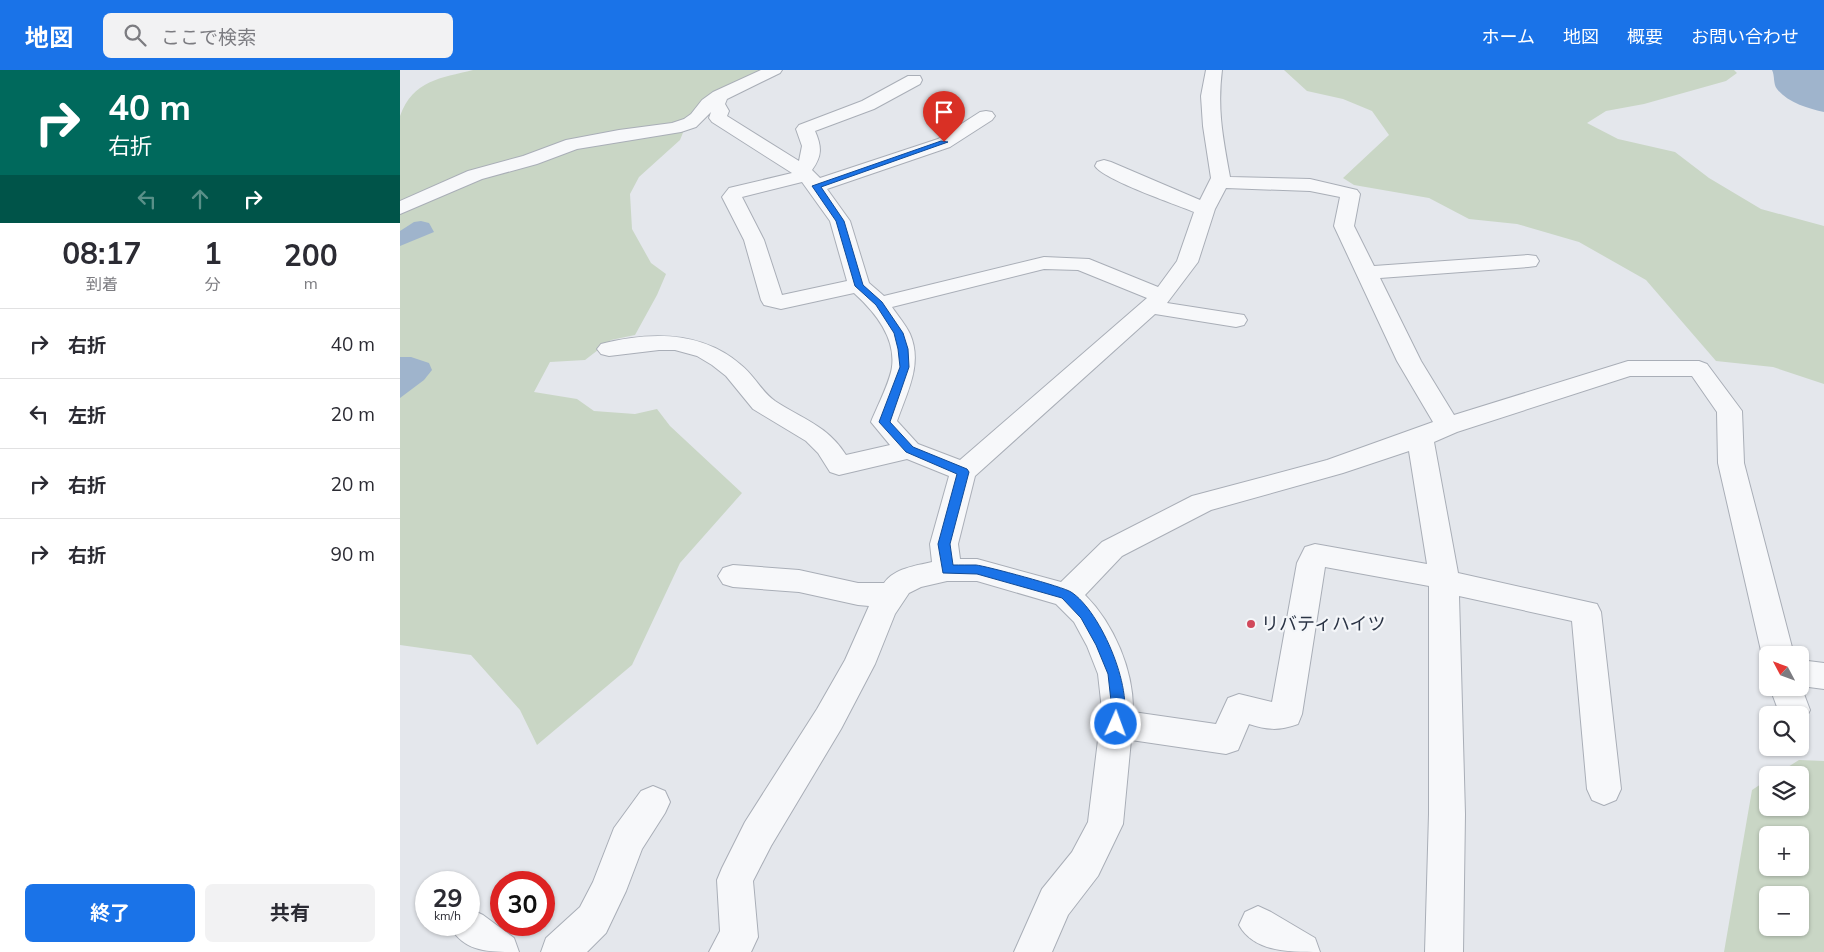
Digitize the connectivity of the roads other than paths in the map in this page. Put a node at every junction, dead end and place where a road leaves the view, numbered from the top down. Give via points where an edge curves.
1 (774, 70) edge
2 (1214, 70) edge
3 (914, 80) dead end
4 (719, 96) junction
5 (986, 116) dead end
6 (1104, 166) dead end
7 (808, 177) junction
8 (1219, 182) junction
9 (400, 208) edge
10 (1205, 209) junction
11 (1528, 261) dead end
12 (1366, 273) junction
13 (859, 286) junction
14 (1156, 302) junction
15 (879, 304) junction
16 (1236, 320) dead end
17 (609, 349) dead end
18 (1434, 432) junction
19 (909, 450) junction
20 (963, 472) junction
21 (947, 570) junction
22 (733, 576) dead end
23 (1444, 580) junction
24 (892, 595) junction
25 (1066, 595) junction
26 (1776, 646) edge
27 (1809, 674) edge
28 (1824, 676) edge
29 (1116, 724) junction
30 (1604, 789) dead end
31 (653, 802) dead end
32 (1258, 924) dead end
33 (480, 936) edge
34 (500, 952) edge
35 (560, 952) edge
36 (728, 952) edge
37 (1033, 952) edge
38 (1301, 952) edge
39 (1444, 952) edge

1 - 4 street
2 - 8 street via 1210,96
3 - 7 street via 868,105 805,129 813,149
4 - 7 street via 716,104 720,111 718,118
4 - 9 street via 690,123 572,144 475,175
5 - 7 street via 944,142
6 - 10 street
7 - 13 street via 840,221
7 - 13 street via 736,192 732,197 754,240 772,300 781,302
8 - 10 street
8 - 12 street via 1310,185 1350,194 1344,226
10 - 14 street via 1187,262
11 - 12 street
12 - 18 street via 1409,361
13 - 15 street
14 - 15 street via 1081,264 1044,263
14 - 16 street
14 - 20 street
15 - 19 street via 898,333 904,367 884,422
17 - 19 street via 667,342 696,346 735,371 766,407 826,445 840,466
18 - 23 street
18 - 25 street via 1334,467 1202,503 1112,549
18 - 26 street via 1628,368 1699,369 1729,412 1731,462
19 - 20 street
20 - 21 street via 944,544
21 - 24 street via 914,577 899,585
21 - 25 street via 977,570
22 - 24 street via 799,580 858,594
23 - 29 street via 1315,555 1310,563 1286,714 1268,716 1239,708 1226,740
23 - 30 street via 1586,612
23 - 39 street
24 - 36 street via 829,719 758,834 734,880 739,938
25 - 29 street via 1085,614 1114,674
27 - 28 street
29 - 37 street via 1105,824 1085,864 1055,902
31 - 35 street via 627,840 593,920
32 - 38 street
33 - 34 street

